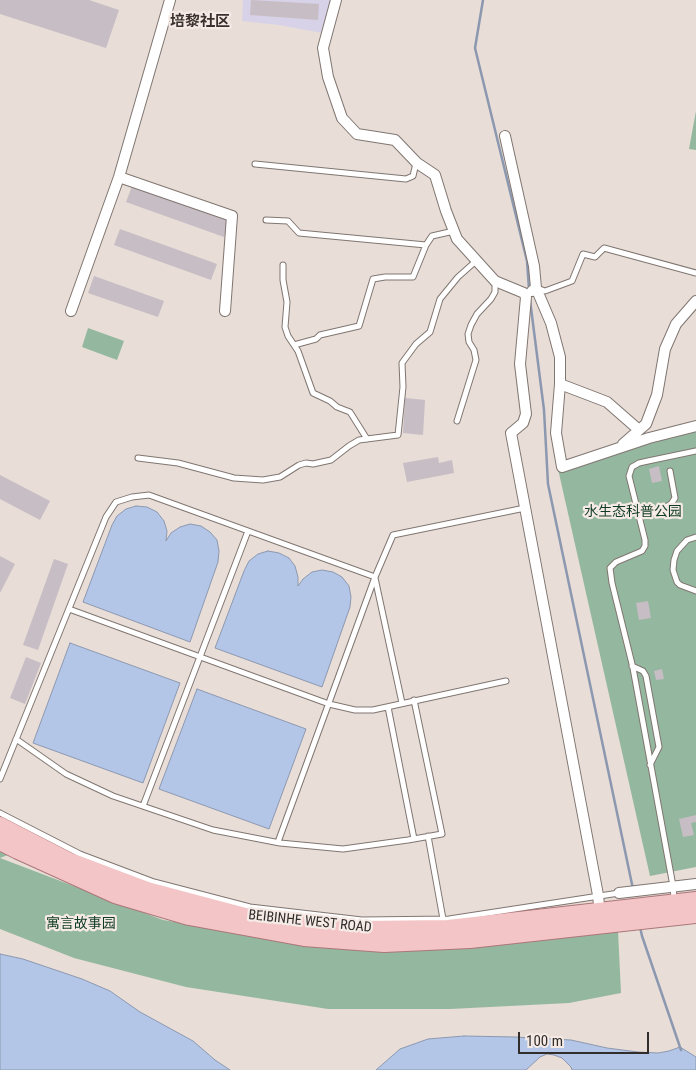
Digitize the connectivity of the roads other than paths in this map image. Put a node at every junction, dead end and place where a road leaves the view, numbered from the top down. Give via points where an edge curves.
1 (170, 0) edge
2 (336, 0) edge
3 (505, 136) dead end
4 (417, 163) junction
5 (255, 164) dead end
6 (119, 177) junction
7 (266, 220) dead end
8 (454, 230) junction
9 (426, 245) junction
10 (477, 260) junction
11 (283, 265) dead end
12 (696, 273) edge
13 (495, 281) junction
14 (531, 290) junction
15 (696, 301) edge
16 (71, 311) dead end
17 (225, 311) dead end
18 (294, 345) junction
19 (560, 384) junction
20 (456, 421) dead end
21 (696, 426) edge
22 (640, 430) junction
23 (367, 439) junction
24 (619, 448) junction
25 (696, 451) edge
26 (138, 458) dead end
27 (670, 471) dead end
28 (525, 508) junction
29 (639, 517) junction
30 (248, 531) junction
31 (696, 537) edge
32 (375, 577) junction
33 (696, 591) edge
34 (69, 609) junction
35 (200, 657) junction
36 (632, 666) junction
37 (506, 681) dead end
38 (414, 700) junction
39 (402, 703) junction
40 (329, 704) junction
41 (388, 707) junction
42 (16, 740) junction
43 (650, 765) junction
44 (0, 779) edge
45 (143, 806) junction
46 (0, 813) edge
47 (0, 825) edge
48 (428, 836) junction
49 (414, 839) junction
50 (0, 842) edge
51 (278, 842) junction
52 (696, 884) edge
53 (696, 900) edge
54 (675, 902) junction
55 (644, 905) junction
56 (622, 908) junction
57 (599, 911) junction
58 (696, 915) edge
59 (443, 919) junction

1 - 6 street
2 - 4 street via 323,48 328,77 342,118 357,134 396,140
3 - 14 street via 534,266
4 - 5 lane via 413,176 406,179
4 - 8 street via 435,176
6 - 16 street
6 - 17 street via 232,216
7 - 9 lane via 288,221 299,233
8 - 9 lane via 432,236
8 - 10 street via 457,239
9 - 18 lane via 413,277 373,279 359,326
10 - 13 street
10 - 23 lane via 440,299 430,332 416,344 402,364 398,435
11 - 18 lane via 286,327
12 - 14 lane via 604,248 596,257 583,254 572,281 545,291
13 - 14 street
13 - 20 lane via 495,292 477,314 468,334 476,360
14 - 19 street via 551,323 560,357
14 - 28 street via 526,297 520,364 526,414 524,423 511,433
15 - 22 street via 676,324 665,349 657,395 646,424
18 - 23 lane via 313,392 336,408 350,412
19 - 22 street via 607,402
19 - 24 street via 556,433 562,467
21 - 24 street
22 - 24 street
23 - 26 lane via 359,440 331,460 299,465 280,477 262,480 234,478 178,463
25 - 29 lane via 648,460 632,467 629,476
27 - 29 lane via 675,498 671,504
28 - 32 lane via 393,535
28 - 57 street
29 - 36 lane via 645,546 642,551 610,568
30 - 32 lane
30 - 34 lane via 149,495 116,502 106,517
30 - 35 lane
31 - 33 lane via 687,540 677,551 673,570 680,585
32 - 39 lane
32 - 40 lane
34 - 35 lane
34 - 42 lane
35 - 40 lane
35 - 45 lane
36 - 43 lane
36 - 43 lane via 646,676 658,738 659,747
37 - 38 lane
38 - 39 lane
38 - 48 lane via 442,834
39 - 41 lane
40 - 41 lane via 354,710
40 - 51 lane
41 - 49 lane
42 - 44 lane
42 - 45 lane via 66,774
43 - 54 lane
45 - 51 lane via 213,830
46 - 59 lane via 80,854 154,882 250,907 362,920
47 - 57 main road, BEIBINHE WEST ROAD via 70,861 146,890 245,916 359,929 448,928
48 - 49 lane
48 - 59 lane
49 - 51 lane via 343,849
50 - 57 main road, BEIBINHE WEST ROAD via 115,894 189,917 304,938 384,944 470,940
52 - 54 street
53 - 54 main road, BEIBINHE WEST ROAD
54 - 55 main road, BEIBINHE WEST ROAD
54 - 55 street
54 - 58 main road, BEIBINHE WEST ROAD
55 - 56 main road, BEIBINHE WEST ROAD
55 - 56 street
56 - 57 main road, BEIBINHE WEST ROAD
56 - 57 lane
57 - 59 lane

